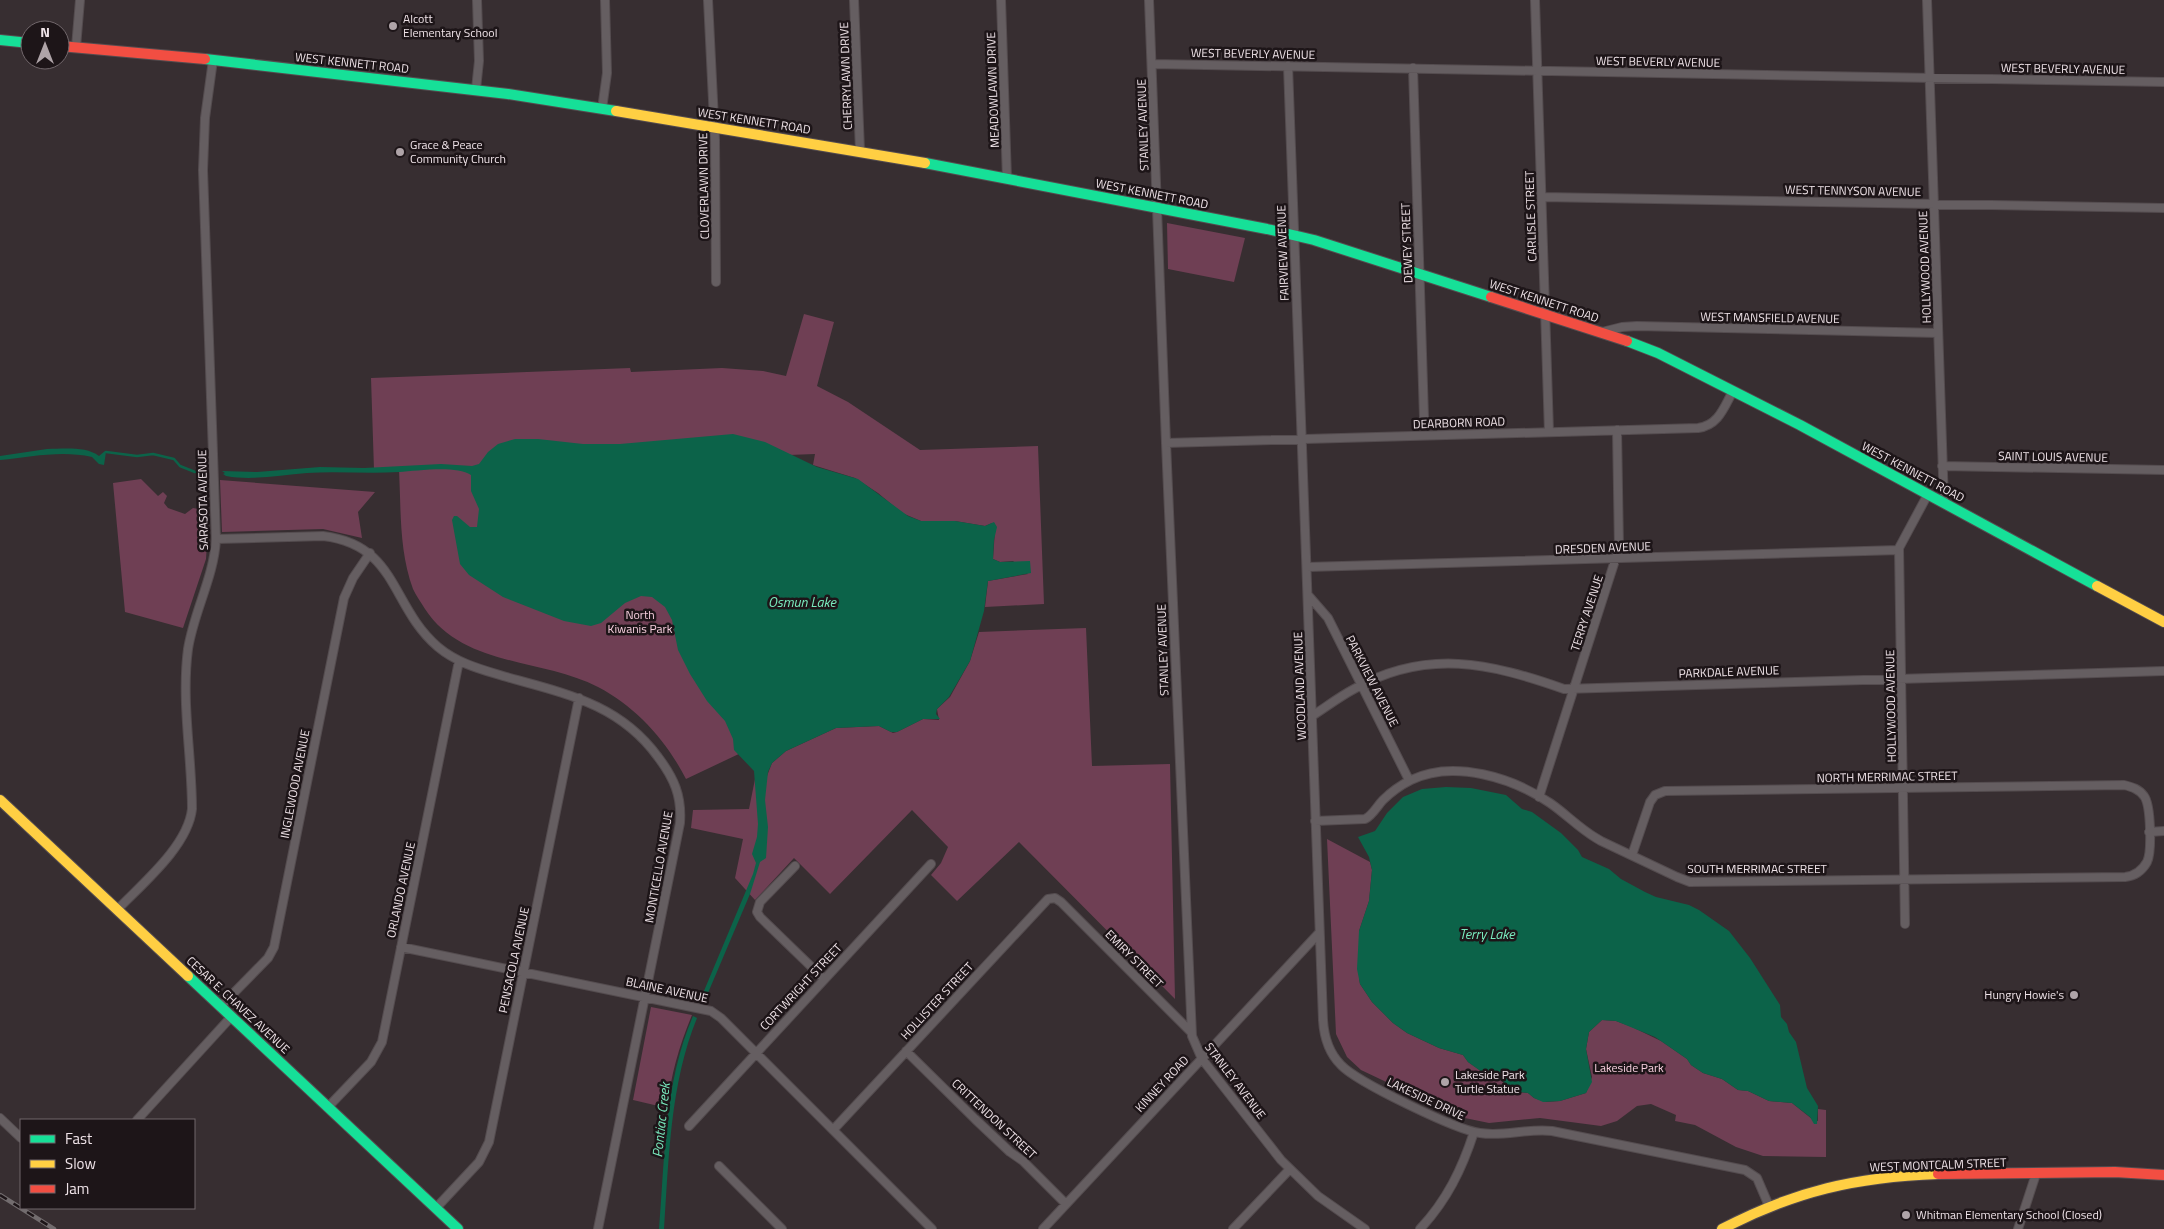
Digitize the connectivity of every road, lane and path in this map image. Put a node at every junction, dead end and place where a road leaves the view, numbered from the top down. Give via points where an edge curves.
1 (80, 0) edge
2 (477, 0) edge
3 (605, 0) edge
4 (708, 0) edge
5 (854, 0) edge
6 (1001, 0) edge
7 (1149, 0) edge
8 (1535, 0) edge
9 (1927, 0) edge
10 (0, 40) edge
11 (20, 42) edge
12 (70, 47) edge
13 (76, 47) junction
14 (213, 60) junction
15 (1152, 64) junction
16 (1288, 66) junction
17 (1413, 68) junction
18 (1538, 70) junction
19 (1930, 78) junction
20 (2164, 82) edge
21 (476, 89) junction
22 (602, 109) junction
23 (714, 127) junction
24 (860, 151) junction
25 (1007, 178) junction
26 (1542, 197) junction
27 (1934, 204) junction
28 (1157, 208) junction
29 (2164, 208) edge
30 (1293, 235) junction
31 (1419, 274) junction
32 (716, 282) dead end
33 (1545, 314) junction
34 (1602, 332) junction
35 (1938, 333) junction
36 (1733, 391) junction
37 (1424, 417) dead end
38 (1617, 430) junction
39 (1549, 432) junction
40 (1302, 439) junction
41 (1166, 443) junction
42 (1942, 466) junction
43 (2164, 470) edge
44 (1928, 494) junction
45 (1944, 503) junction
46 (216, 539) junction
47 (1899, 550) junction
48 (370, 553) junction
49 (1616, 558) junction
50 (1307, 567) junction
51 (1308, 595) junction
52 (2164, 622) edge
53 (459, 661) junction
54 (2164, 671) edge
55 (1902, 678) junction
56 (1361, 684) junction
57 (1574, 688) junction
58 (579, 698) junction
59 (1312, 716) junction
60 (1409, 780) junction
61 (1904, 788) junction
62 (1539, 797) junction
63 (0, 800) edge
64 (1315, 821) junction
65 (2164, 831) edge
66 (2149, 832) junction
67 (1632, 855) junction
68 (931, 864) dead end
69 (795, 866) dead end
70 (1904, 880) junction
71 (1061, 902) joint
72 (117, 910) junction
73 (1905, 924) dead end
74 (1320, 933) junction
75 (401, 947) junction
76 (523, 972) junction
77 (824, 979) junction
78 (645, 996) junction
79 (221, 1006) junction
80 (232, 1016) junction
81 (1191, 1032) junction
82 (906, 1051) junction
83 (756, 1052) junction
84 (1202, 1059) junction
85 (329, 1106) junction
86 (0, 1118) edge
87 (138, 1119) edge
88 (688, 1126) dead end
89 (833, 1130) junction
90 (1474, 1132) junction
91 (20, 1137) edge
92 (720, 1166) dead end
93 (1290, 1169) junction
94 (2036, 1174) junction
95 (2164, 1175) edge
96 (1066, 1204) junction
97 (1769, 1206) junction
98 (436, 1208) junction
99 (458, 1229) edge
100 (598, 1229) edge
101 (782, 1229) edge
102 (932, 1229) edge
103 (1042, 1229) edge
104 (1233, 1229) edge
105 (1365, 1229) edge
106 (1420, 1229) edge
107 (1722, 1229) edge
108 (2018, 1229) edge

1 - 13 street
2 - 21 street via 479,61
3 - 22 street via 607,73
4 - 23 street, CLOVERLAWN DRIVE
5 - 24 street, CHERRYLAWN DRIVE
6 - 25 street, MEADOWLAWN DRIVE
7 - 15 street, STANLEY AVENUE
8 - 18 street, CARLISLE STREET
9 - 19 street, HOLLYWOOD AVENUE
10 - 11 street
12 - 13 street, WEST KENNETT ROAD
13 - 14 street, WEST KENNETT ROAD
14 - 21 street, WEST KENNETT ROAD
14 - 46 street, SARASOTA AVENUE via 205,118 203,170
15 - 16 street, WEST BEVERLY AVENUE
15 - 28 street, STANLEY AVENUE
16 - 17 street, WEST BEVERLY AVENUE
16 - 30 street, FAIRVIEW AVENUE
17 - 18 street, WEST BEVERLY AVENUE
17 - 31 street, DEWEY STREET
18 - 19 street, WEST BEVERLY AVENUE
18 - 26 street, CARLISLE STREET
19 - 20 street, WEST BEVERLY AVENUE
19 - 27 street, HOLLYWOOD AVENUE
21 - 22 street, WEST KENNETT ROAD
22 - 23 street, WEST KENNETT ROAD
23 - 24 street, WEST KENNETT ROAD
23 - 32 street, CLOVERLAWN DRIVE
24 - 25 street, WEST KENNETT ROAD
25 - 28 street, WEST KENNETT ROAD
26 - 27 street, WEST TENNYSON AVENUE
26 - 33 street, CARLISLE STREET
27 - 29 street, WEST TENNYSON AVENUE
27 - 35 street, HOLLYWOOD AVENUE
28 - 30 street, WEST KENNETT ROAD
28 - 41 street, STANLEY AVENUE
30 - 31 street, WEST KENNETT ROAD
30 - 40 street, FAIRVIEW AVENUE
31 - 33 street, WEST KENNETT ROAD
31 - 37 street, DEWEY STREET
33 - 34 street, WEST KENNETT ROAD
33 - 39 street, CARLISLE STREET
34 - 35 street, WEST MANSFIELD AVENUE via 1637,326
34 - 36 street, WEST KENNETT ROAD via 1658,353
35 - 42 street, HOLLYWOOD AVENUE
36 - 38 street, DEARBORN ROAD via 1719,417 1705,427
36 - 44 street, WEST KENNETT ROAD
38 - 39 street, DEARBORN ROAD
38 - 49 street, TERRY AVENUE via 1619,548
39 - 40 street, DEARBORN ROAD
40 - 41 street, DEARBORN ROAD
40 - 50 street, WOODLAND AVENUE
41 - 81 street, STANLEY AVENUE
42 - 43 street, SAINT LOUIS AVENUE
42 - 45 street, HOLLYWOOD AVENUE
44 - 45 street, WEST KENNETT ROAD
44 - 47 street, HOLLYWOOD AVENUE
45 - 52 street, WEST KENNETT ROAD
46 - 48 street, MONTICELLO AVENUE via 323,536 346,540
46 - 72 street, SARASOTA AVENUE via 213,562 193,625 187,665 191,818 169,855
47 - 49 street, DRESDEN AVENUE
47 - 55 street, HOLLYWOOD AVENUE
48 - 53 street, MONTICELLO AVENUE via 388,572 421,630
48 - 79 street, INGLEWOOD AVENUE via 350,583 342,607 274,946 268,958
49 - 50 street, DRESDEN AVENUE
49 - 57 street, TERRY AVENUE
50 - 51 street, WOODLAND AVENUE
51 - 56 street, PARKVIEW AVENUE via 1328,618
51 - 59 street, WOODLAND AVENUE
53 - 58 street, MONTICELLO AVENUE
53 - 75 street, ORLANDO AVENUE
54 - 55 street, PARKDALE AVENUE
55 - 57 street, PARKDALE AVENUE
55 - 61 street, HOLLYWOOD AVENUE
56 - 57 street, PARKDALE AVENUE via 1405,668 1451,662 1491,666 1564,689
56 - 59 street, PARKDALE AVENUE
56 - 60 street, PARKVIEW AVENUE
57 - 62 street, TERRY AVENUE
58 - 76 street, PENSACOLA AVENUE
58 - 78 street, MONTICELLO AVENUE via 614,715 642,737 673,779 681,802 680,823
59 - 64 street, WOODLAND AVENUE
60 - 62 street, SOUTH MERRIMAC STREET via 1432,772 1464,771 1498,780
60 - 64 street, SOUTH MERRIMAC STREET via 1390,793 1365,819
61 - 66 street, NORTH MERRIMAC STREET via 2128,786 2138,790 2146,800
61 - 67 street, NORTH MERRIMAC STREET via 1662,792 1650,802
61 - 70 street, HOLLYWOOD AVENUE
62 - 67 street, SOUTH MERRIMAC STREET via 1591,835
63 - 72 street, CESAR E. CHAVEZ AVENUE
64 - 74 street, WOODLAND AVENUE
65 - 66 street
66 - 70 street, SOUTH MERRIMAC STREET via 2147,862 2129,876
67 - 70 street, SOUTH MERRIMAC STREET via 1690,882
68 - 77 street, CORTWRIGHT STREET
69 - 77 street via 760,902 757,910 760,917
70 - 73 street, HOLLYWOOD AVENUE
71 - 81 street, EMIRY STREET
71 - 82 street, HOLLISTER STREET via 1053,898 1044,901
72 - 79 street, CESAR E. CHAVEZ AVENUE
74 - 84 street, KINNEY ROAD
74 - 90 street, LAKESIDE DRIVE via 1324,1031 1337,1061 1360,1080
75 - 76 street, BLAINE AVENUE
75 - 85 street, ORLANDO AVENUE via 380,1047 371,1062
76 - 78 street, BLAINE AVENUE
76 - 98 street, PENSACOLA AVENUE via 487,1148 479,1162
77 - 83 street, CORTWRIGHT STREET
78 - 83 street, BLAINE AVENUE via 711,1010
78 - 100 street, MONTICELLO AVENUE
79 - 80 street, CESAR E. CHAVEZ AVENUE
80 - 85 street, CESAR E. CHAVEZ AVENUE
80 - 87 street
81 - 84 street, STANLEY AVENUE via 1194,1046
82 - 89 street, HOLLISTER STREET
82 - 96 street, CRITTENDON STREET
83 - 88 street, CORTWRIGHT STREET
83 - 89 street, BLAINE AVENUE
84 - 93 street, STANLEY AVENUE
84 - 96 street, KINNEY ROAD
85 - 98 street, CESAR E. CHAVEZ AVENUE
86 - 91 street
89 - 102 street, BLAINE AVENUE
90 - 97 street, LAKESIDE DRIVE via 1552,1131 1745,1170 1757,1178
90 - 106 street via 1452,1186
92 - 101 street
93 - 104 street
93 - 105 street, STANLEY AVENUE via 1330,1206
94 - 95 street, WEST MONTCALM STREET
94 - 97 street, WEST MONTCALM STREET via 1868,1179 1814,1190
94 - 108 street
96 - 103 street, KINNEY ROAD
97 - 107 street, WEST MONTCALM STREET
98 - 99 street, CESAR E. CHAVEZ AVENUE

